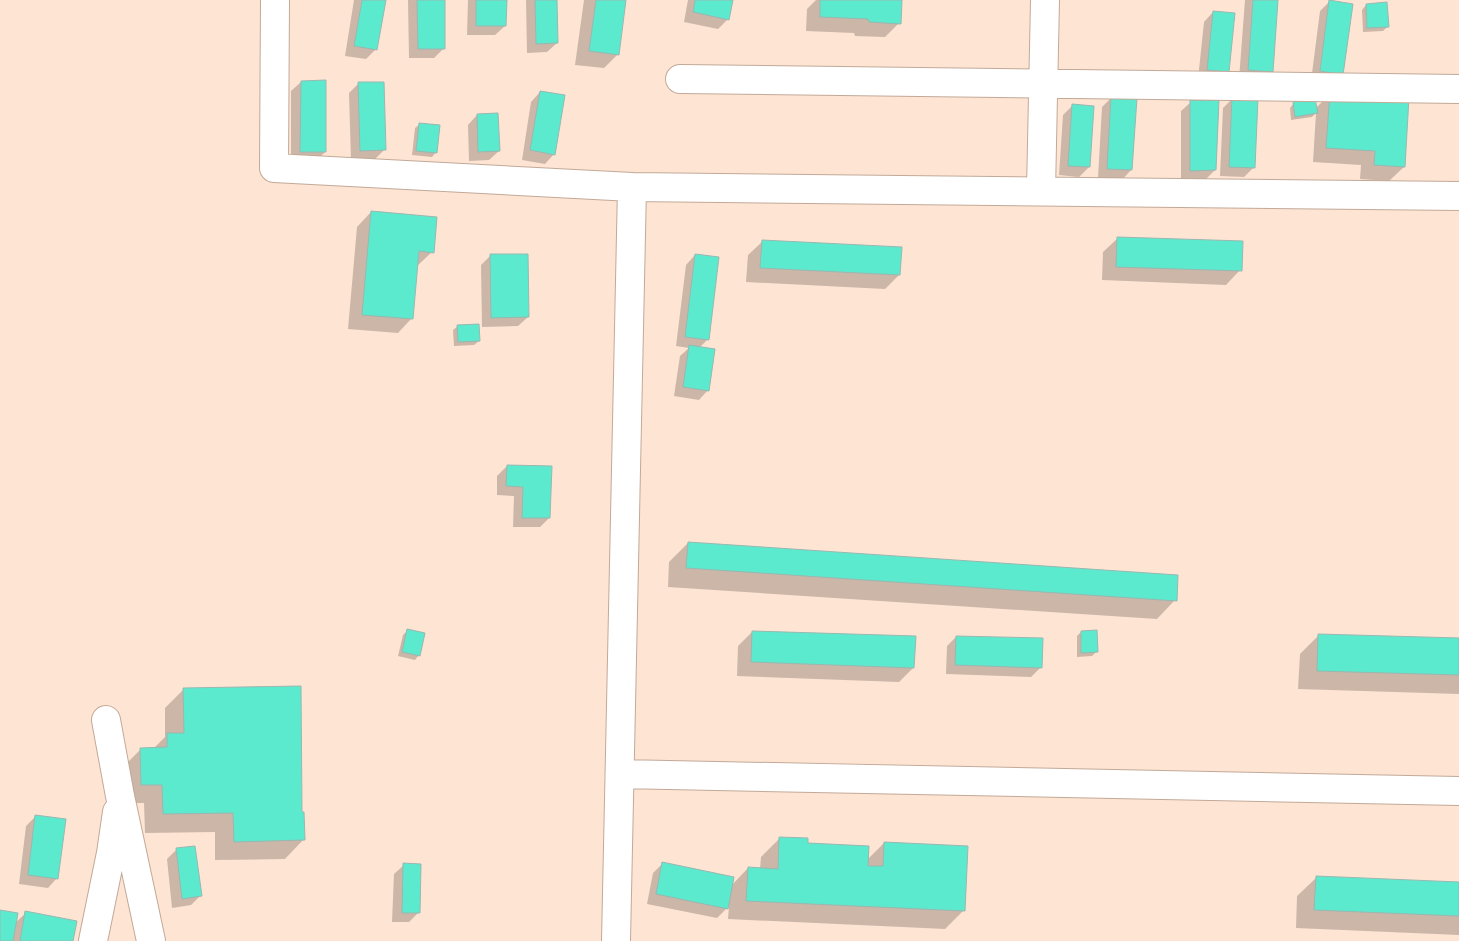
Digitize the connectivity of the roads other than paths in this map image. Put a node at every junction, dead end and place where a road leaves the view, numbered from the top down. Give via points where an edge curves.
1 (275, 0) edge
2 (1045, 0) edge
3 (680, 79) dead end
4 (1043, 85) junction
5 (1459, 89) edge
6 (632, 187) junction
7 (1041, 191) junction
8 (1459, 196) edge
9 (106, 720) dead end
10 (620, 774) junction
11 (1459, 791) edge
12 (120, 796) junction
13 (93, 941) edge
14 (151, 941) edge
15 (616, 941) edge

1 - 6 street via 274,168
2 - 4 street
3 - 4 street
4 - 5 street
4 - 7 street
6 - 7 street
6 - 10 street
7 - 8 street
9 - 12 street
10 - 11 street
10 - 15 street
12 - 13 street
12 - 14 street

